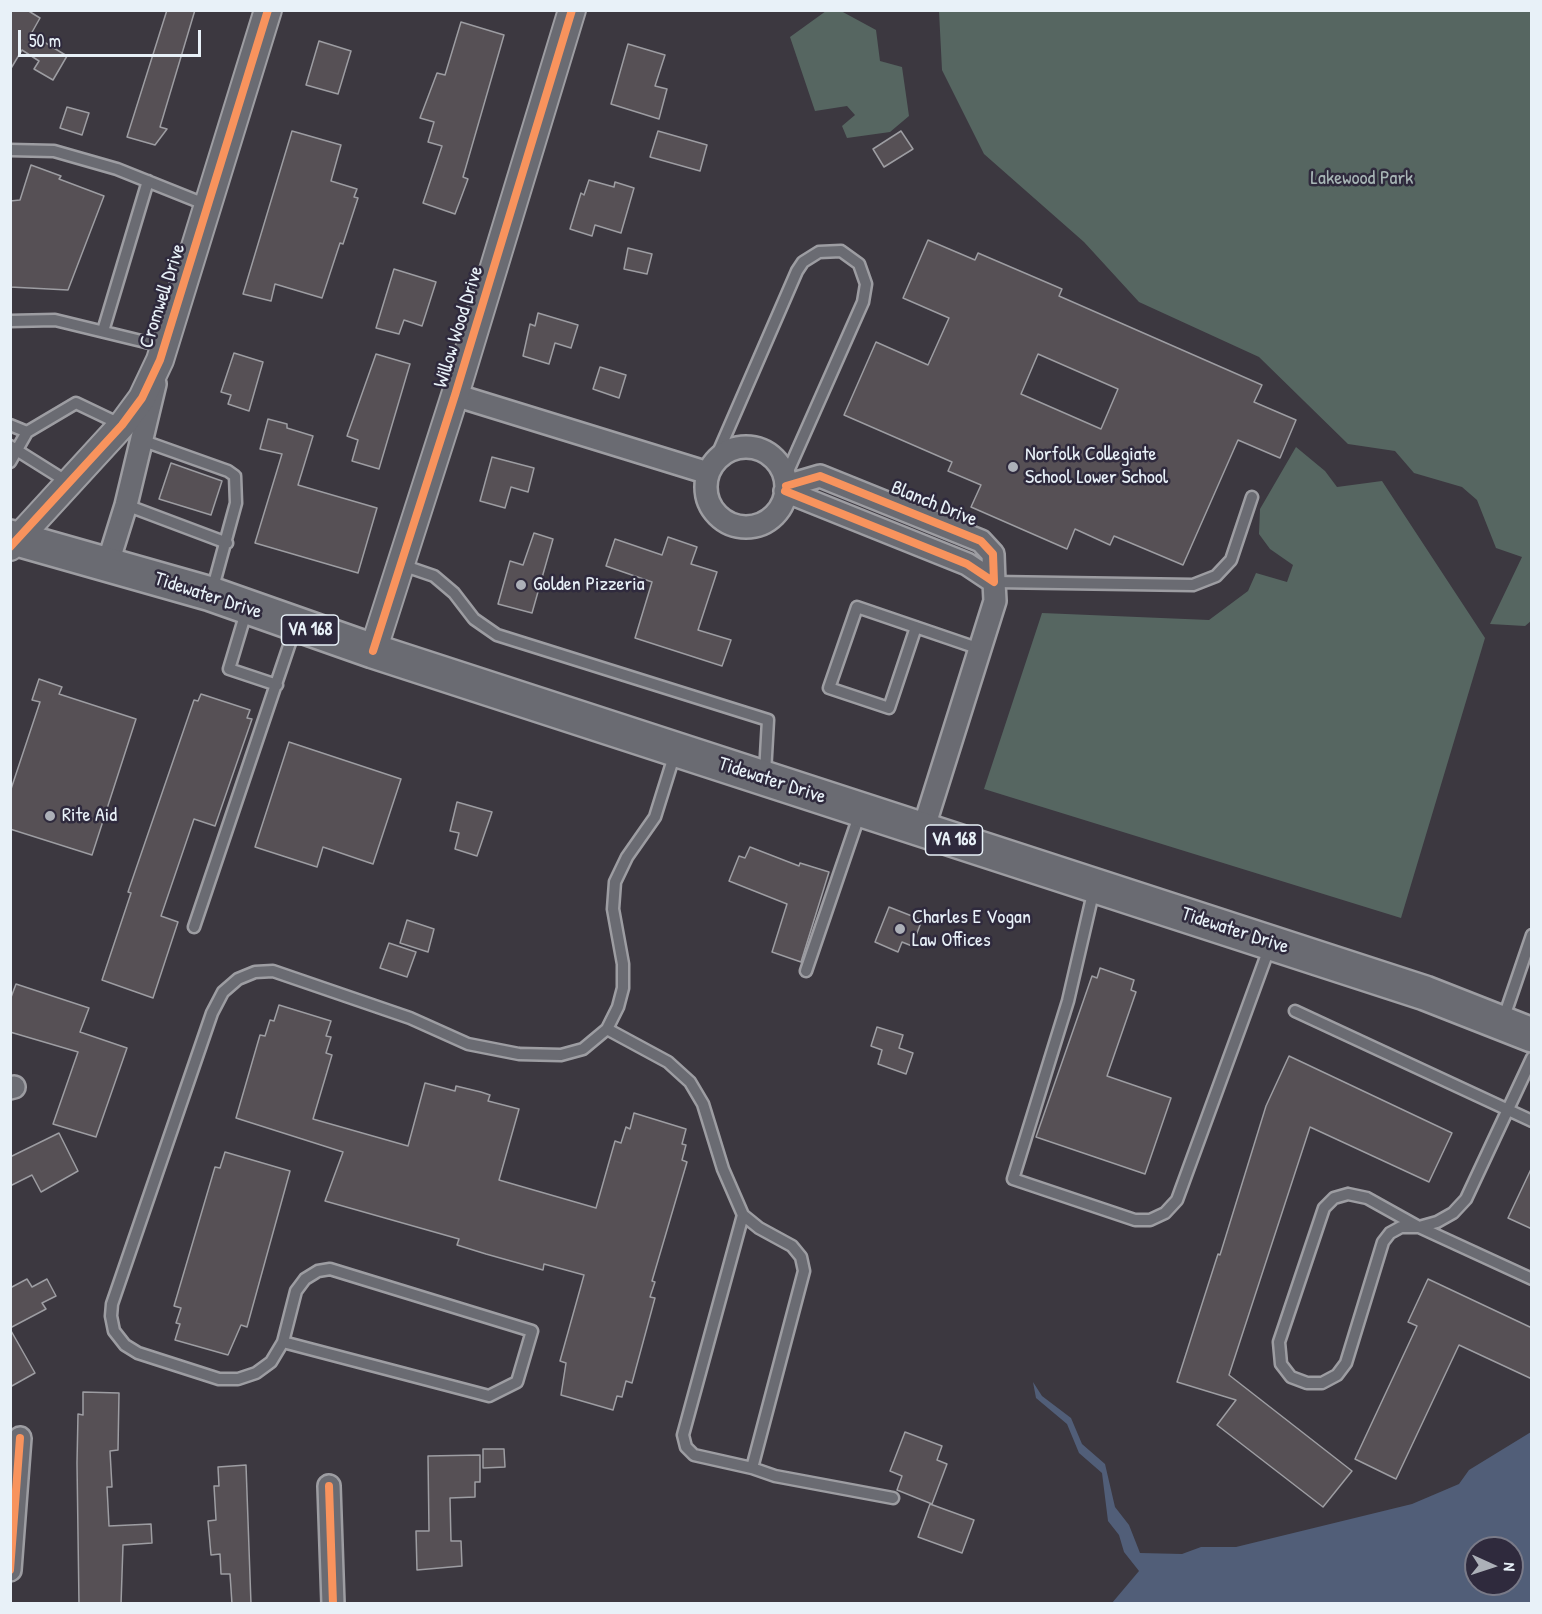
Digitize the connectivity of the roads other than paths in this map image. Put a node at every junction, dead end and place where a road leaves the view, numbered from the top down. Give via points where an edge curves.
1 (268, 10) edge
2 (573, 10) edge
3 (10, 150) edge
4 (148, 181) junction
5 (208, 206) junction
6 (10, 321) edge
7 (104, 331) junction
8 (163, 353) junction
9 (455, 395) junction
10 (10, 425) edge
11 (27, 432) junction
12 (132, 432) junction
13 (14, 448) edge
14 (10, 462) edge
15 (711, 467) junction
16 (69, 483) junction
17 (785, 485) junction
18 (1252, 497) dead end
19 (126, 505) junction
20 (13, 541) edge
21 (227, 543) junction
22 (401, 565) junction
23 (107, 566) junction
24 (994, 582) junction
25 (211, 594) junction
26 (247, 608) junction
27 (296, 625) junction
28 (916, 627) junction
29 (980, 649) junction
30 (374, 651) junction
31 (277, 685) junction
32 (676, 750) junction
33 (765, 779) junction
34 (861, 810) junction
35 (924, 830) junction
36 (1094, 886) junction
37 (194, 927) dead end
38 (1532, 935) edge
39 (1271, 943) junction
40 (806, 971) dead end
41 (1296, 1011) dead end
42 (607, 1029) junction
43 (1517, 1029) edge
44 (1532, 1058) edge
45 (1507, 1110) junction
46 (1532, 1121) edge
47 (743, 1215) junction
48 (1419, 1227) junction
49 (1532, 1279) edge
50 (283, 1342) junction
51 (20, 1438) dead end
52 (752, 1468) junction
53 (328, 1486) dead end
54 (893, 1498) dead end
55 (10, 1570) edge
56 (333, 1604) edge

1 - 5 street, Cromwell Drive
2 - 9 street, Willow Wood Drive
3 - 4 lane via 54,151
4 - 5 lane
4 - 7 lane
5 - 8 street, Cromwell Drive
6 - 7 lane via 55,321
7 - 8 lane
8 - 12 street, Cromwell Drive via 142,398
9 - 15 street
9 - 22 street, Willow Wood Drive
10 - 11 lane
11 - 12 lane via 76,403
11 - 13 lane
12 - 16 street, Cromwell Drive
12 - 19 street, Cromwell Drive
12 - 21 lane via 235,476 236,503
13 - 14 lane
13 - 16 lane
15 - 17 street via 725,453 751,447 774,459
15 - 17 street via 706,487 708,500 720,516 736,526 749,527 771,517 780,507
15 - 17 lane via 796,271 819,252 841,251 859,264 866,284 863,302
16 - 20 street, Cromwell Drive
17 - 24 street via 967,564
18 - 24 lane via 1231,560 1216,576 1192,585
19 - 21 lane
19 - 23 street, Cromwell Drive
20 - 23 highway, Tidewater Drive / VA 168
21 - 25 lane
22 - 30 street, Willow Wood Drive
22 - 33 lane via 434,576 454,593 474,619 497,635 768,720
23 - 25 highway, Tidewater Drive / VA 168
24 - 29 street via 995,601
25 - 26 highway, Tidewater Drive / VA 168
26 - 27 highway, Tidewater Drive / VA 168
26 - 31 lane via 228,669
27 - 30 highway, Tidewater Drive / VA 168
27 - 31 lane
28 - 28 lane via 857,607 829,688 889,708
28 - 29 lane
29 - 35 street
30 - 32 highway, Tidewater Drive / VA 168
31 - 37 lane
32 - 33 highway, Tidewater Drive / VA 168
32 - 42 lane via 655,817 627,856 615,882 613,909 623,964 623,988
33 - 34 highway, Tidewater Drive / VA 168
34 - 35 highway, Tidewater Drive / VA 168
34 - 40 lane
35 - 36 highway, Tidewater Drive / VA 168
36 - 39 highway, Tidewater Drive / VA 168
36 - 39 lane via 1068,1001 1013,1179 1135,1220 1150,1220 1165,1213 1177,1200
38 - 43 lane
39 - 43 highway, Tidewater Drive / VA 168 via 1425,993
41 - 45 lane
42 - 47 lane via 668,1062 690,1082 703,1104 723,1169
42 - 50 lane via 583,1049 561,1055 519,1054 468,1044 410,1018 273,971 255,972 238,979 223,992 212,1013 111,1316 114,1331 132,1349 219,1379 238,1379 256,1373 271,1362
44 - 45 lane
45 - 46 lane
45 - 48 lane via 1466,1199 1454,1213
47 - 52 lane via 792,1246 801,1257 804,1271
47 - 52 lane via 683,1435 686,1447 694,1455
48 - 48 lane via 1401,1227 1383,1242 1346,1363 1337,1375 1322,1383 1291,1377 1281,1364 1279,1342 1324,1208 1334,1198 1359,1195
48 - 49 lane
50 - 50 lane via 296,1291 305,1279 330,1269 532,1331 517,1382 489,1396
51 - 55 street
52 - 54 lane via 775,1476
53 - 56 street

